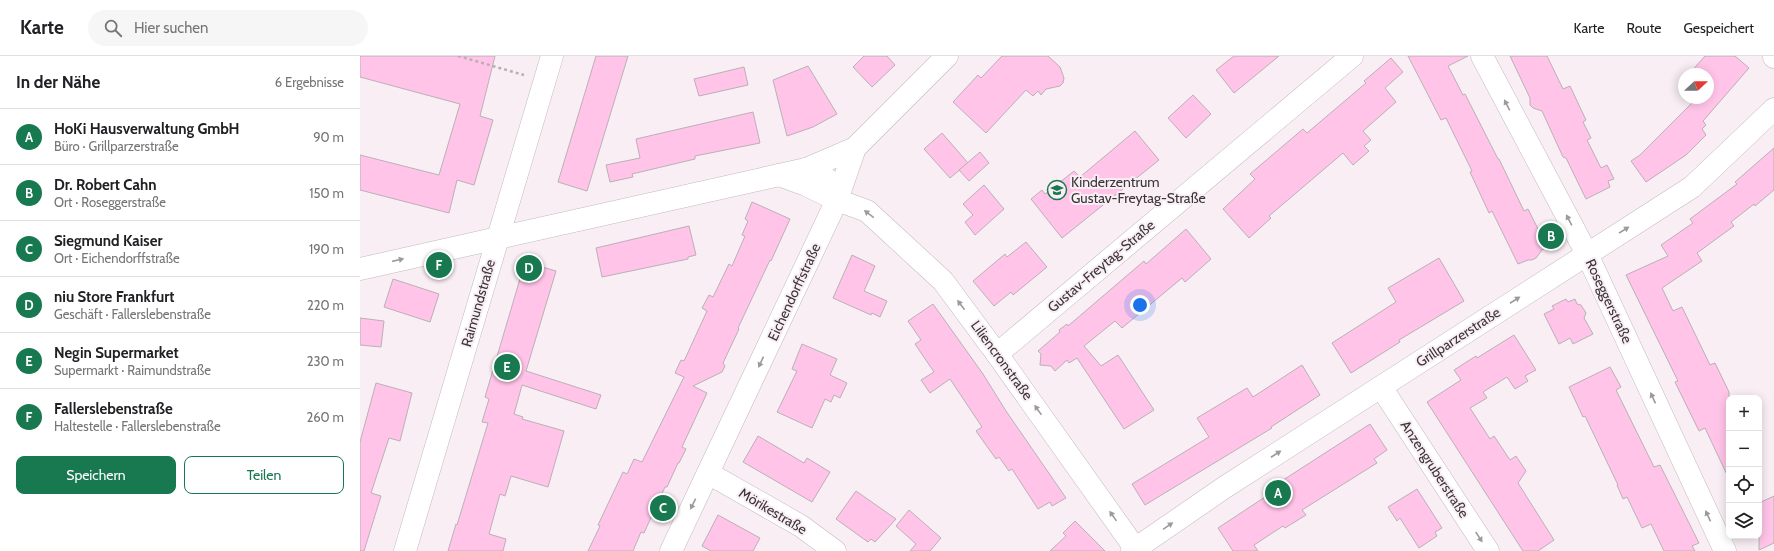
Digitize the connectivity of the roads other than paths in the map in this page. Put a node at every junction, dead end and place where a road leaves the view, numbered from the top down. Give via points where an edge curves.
1 (552, 56) edge
2 (947, 56) edge
3 (1352, 56) edge
4 (1482, 56) edge
5 (1774, 109) edge
6 (856, 148) junction
7 (806, 169) junction
8 (779, 175) junction
9 (837, 200) junction
10 (496, 239) junction
11 (1587, 254) junction
12 (360, 269) edge
13 (997, 354) junction
14 (1381, 387) junction
15 (708, 473) junction
16 (1135, 550) edge
17 (405, 551) edge
18 (671, 551) edge
19 (835, 551) edge
20 (1488, 551) edge
21 (1725, 551) edge

1 - 10 street, Raimundstraße
2 - 6 street, Eichendorffstraße
3 - 13 street, Gustav-Freytag-Straße
11 -> 4 street, Roseggerstraße
11 -> 5 street, Grillparzerstraße via 1692,187
6 - 7 street
6 - 9 street, Eichendorffstraße
7 - 8 street
7 - 9 street via 820,173 831,182
8 - 9 street, Liliencronstraße
8 - 10 street
13 -> 9 street, Liliencronstraße via 943,280 867,211
9 -> 15 street, Eichendorffstraße
12 -> 10 street
10 - 17 street, Raimundstraße
14 -> 11 street, Grillparzerstraße
21 -> 11 street, Roseggerstraße
16 -> 13 street, Liliencronstraße
16 -> 14 street, Grillparzerstraße
14 -> 20 street, Anzengruberstraße
15 -> 18 street, Eichendorffstraße
15 - 19 street, Mörikestraße via 801,526

